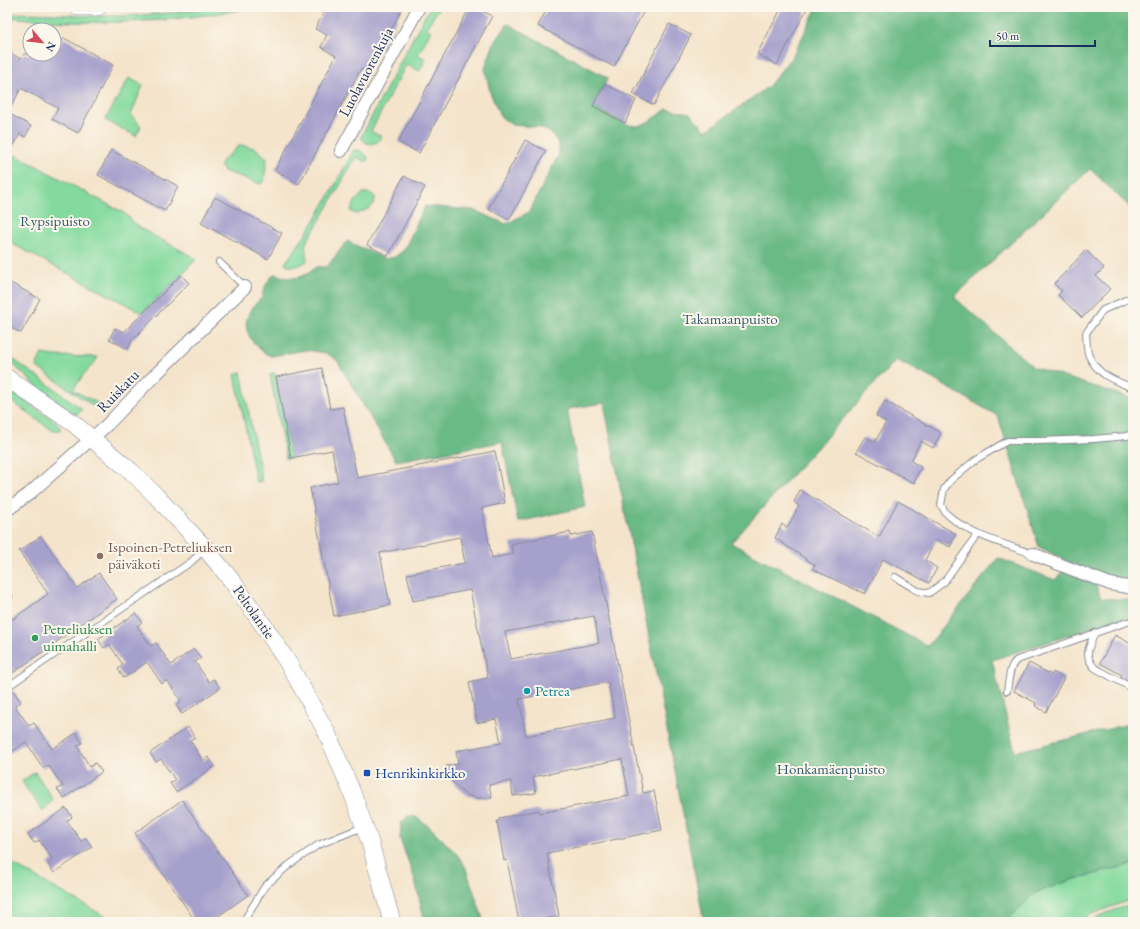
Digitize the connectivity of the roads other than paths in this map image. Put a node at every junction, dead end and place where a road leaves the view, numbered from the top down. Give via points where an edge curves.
1 (78, 7) edge
2 (98, 7) edge
3 (419, 7) edge
4 (341, 151) dead end
5 (220, 262) dead end
6 (245, 287) joint
7 (1133, 299) edge
8 (7, 378) edge
9 (1133, 388) edge
10 (1133, 433) edge
11 (92, 438) junction
12 (7, 510) edge
13 (978, 534) junction
14 (206, 549) junction
15 (1033, 554) joint
16 (895, 577) dead end
17 (1133, 588) edge
18 (1133, 620) edge
19 (1095, 633) junction
20 (7, 687) edge
21 (1132, 688) dead end
22 (1007, 691) dead end
23 (364, 826) junction
24 (243, 922) edge
25 (392, 922) edge

1 - 2 street
3 - 4 street, Luolavuorenkuja
5 - 6 lane
6 - 11 street, Ruiskatu
7 - 9 lane via 1103,310 1086,333 1089,357 1098,369 1104,376
8 - 11 street, Peltolantie
10 - 13 lane via 1127,436 1094,439 1007,440 974,460 944,489 941,505 947,515
11 - 12 street, Ruiskatu via 29,494
11 - 14 street, Peltolantie via 151,491
13 - 15 lane
13 - 16 lane via 944,582 929,593 918,591
14 - 20 lane via 191,562
14 - 23 street, Peltolantie via 232,580 266,629 308,698 330,739
15 - 17 street via 1103,581
18 - 19 lane
19 - 21 lane via 1088,649 1092,664
19 - 22 lane via 1017,660 1012,667
23 - 24 lane via 318,845 289,865 265,886
23 - 25 street, Peltolantie

